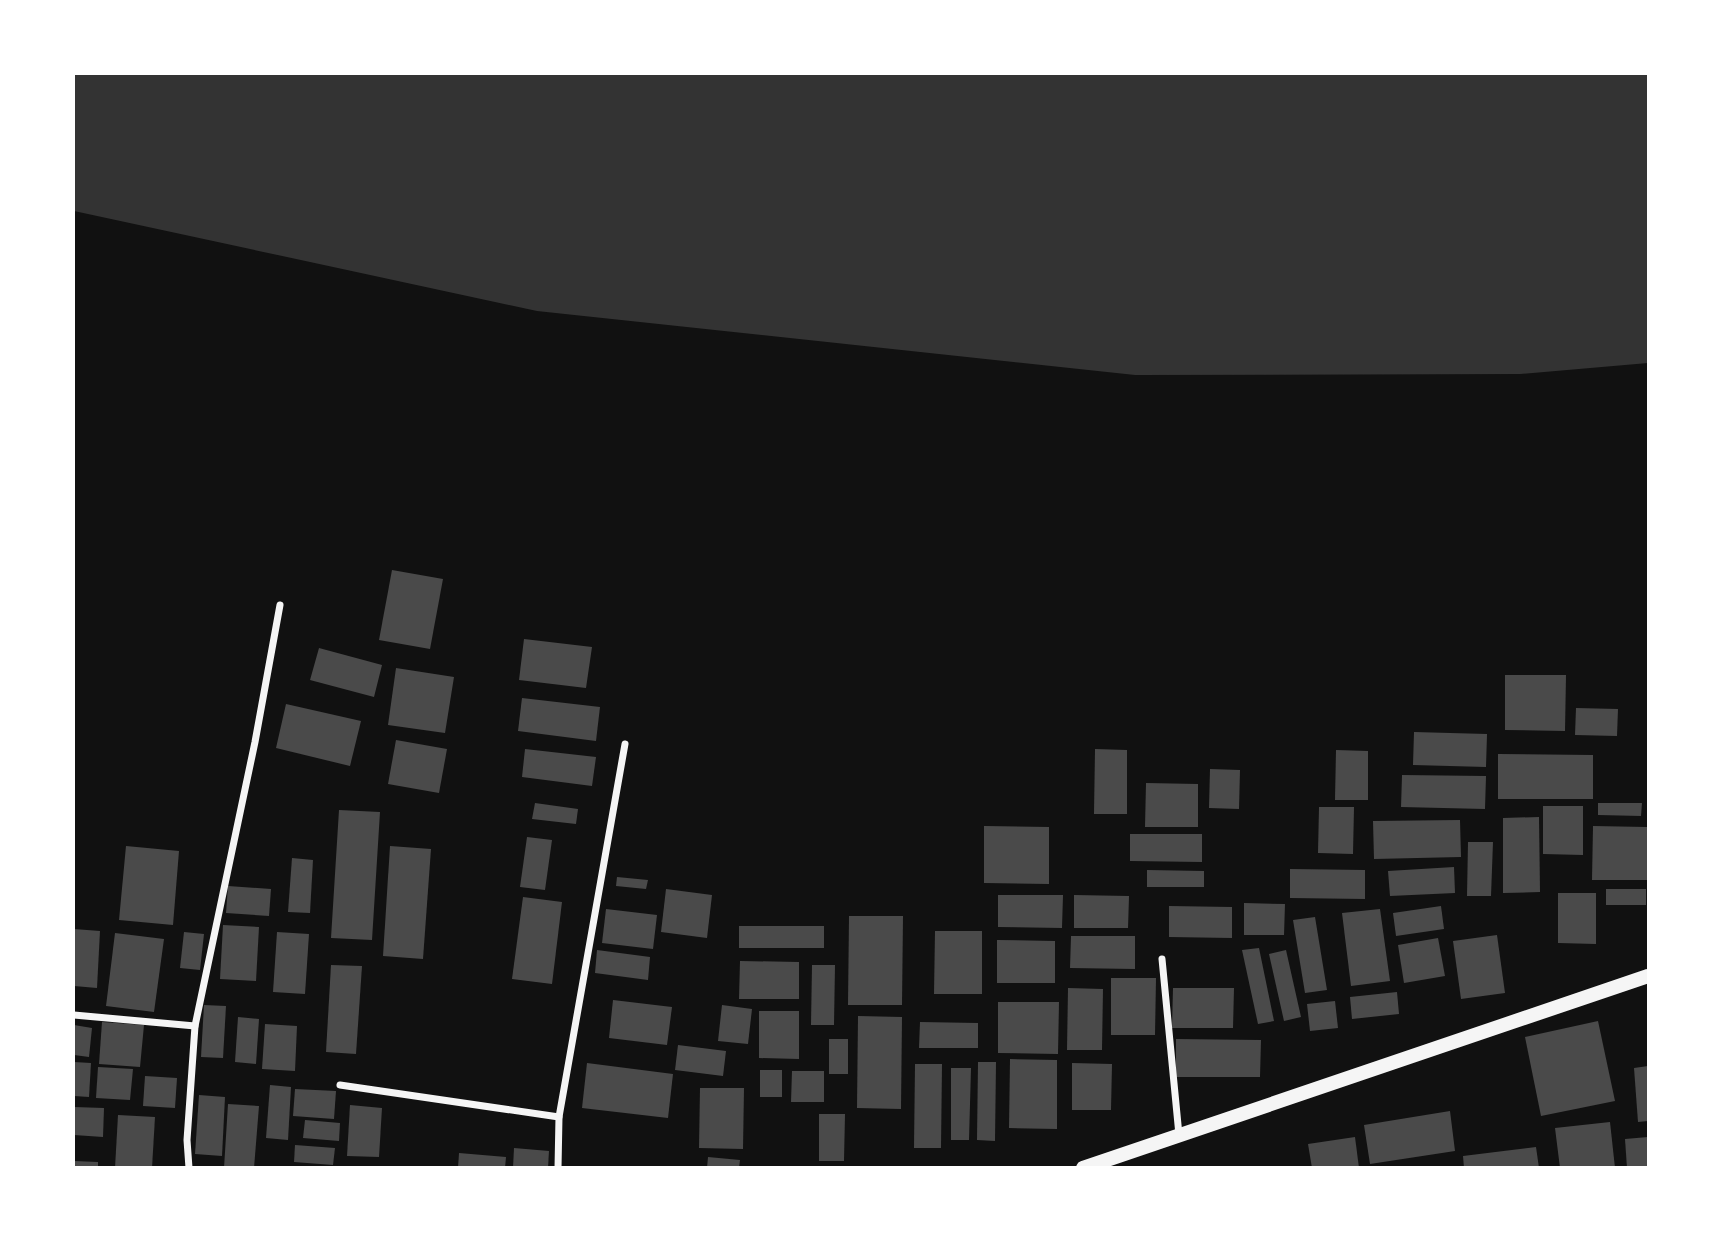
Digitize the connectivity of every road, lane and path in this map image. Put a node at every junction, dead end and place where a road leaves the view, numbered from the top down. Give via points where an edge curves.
1 (280, 605) dead end
2 (625, 744) dead end
3 (1163, 959) dead end
4 (1648, 976) edge
5 (74, 1015) edge
6 (194, 1027) junction
7 (340, 1085) dead end
8 (559, 1117) junction
9 (1179, 1135) junction
10 (189, 1167) edge
11 (558, 1167) edge
12 (1083, 1167) edge

1 - 6 street
2 - 8 street
3 - 9 street
4 - 9 main road
5 - 6 street
6 - 10 street
7 - 8 street
8 - 11 street
9 - 12 main road

